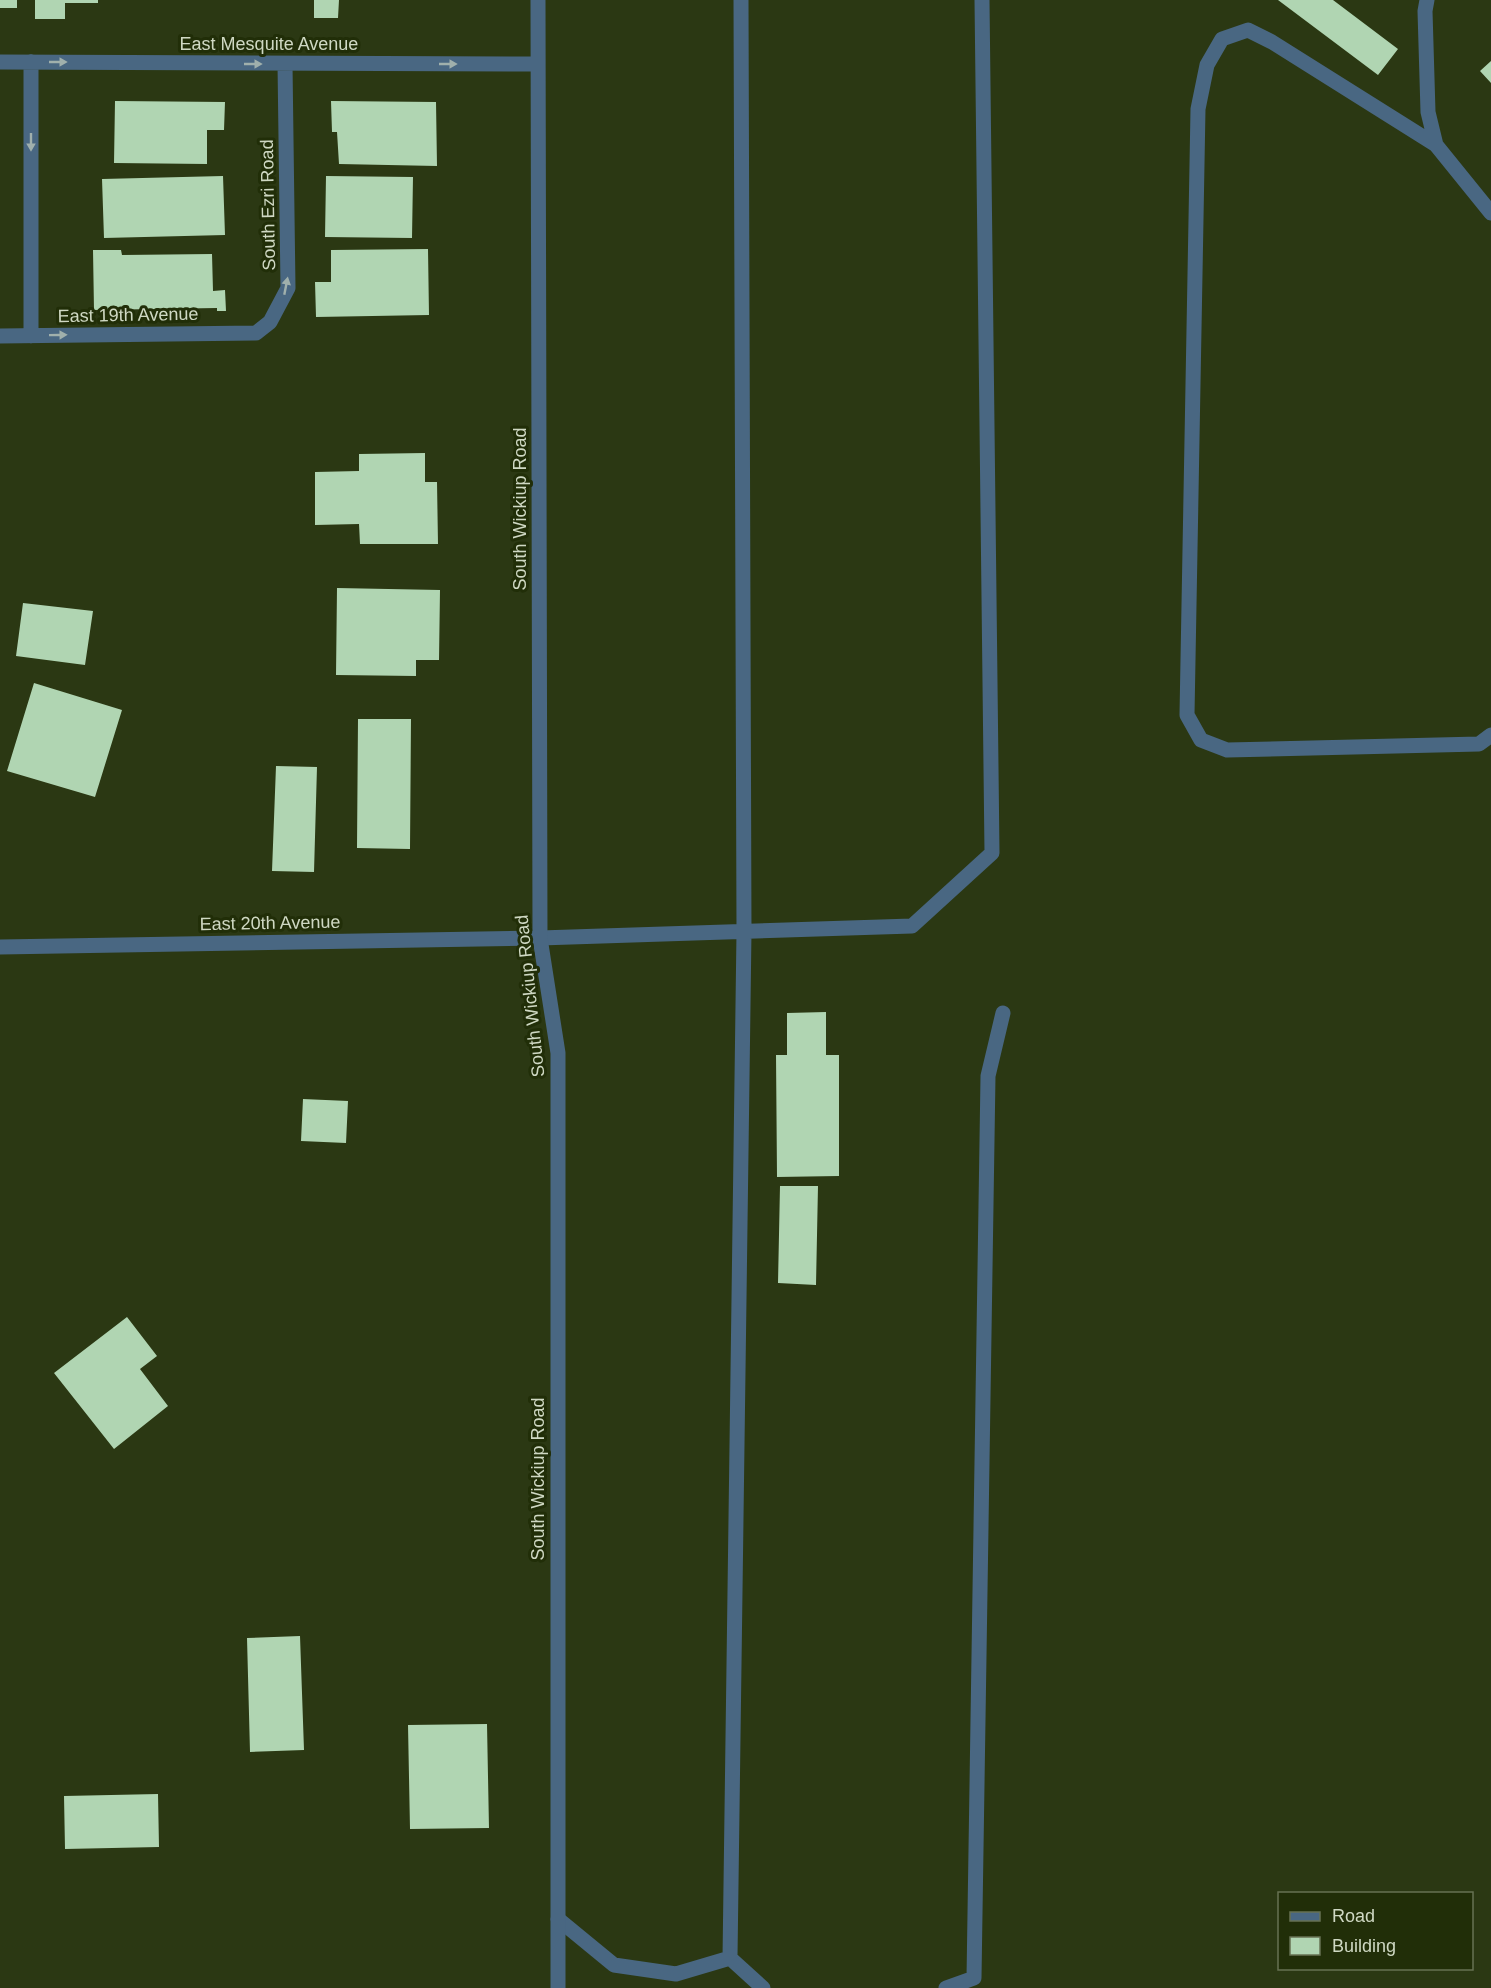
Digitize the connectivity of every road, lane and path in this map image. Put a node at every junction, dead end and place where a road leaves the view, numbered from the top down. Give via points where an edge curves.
1 (538, 0) edge
2 (741, 0) edge
3 (982, 0) edge
4 (1427, 0) edge
5 (0, 62) edge
6 (31, 62) junction
7 (285, 64) junction
8 (538, 64) junction
9 (1436, 146) junction
10 (1491, 213) edge
11 (255, 333) joint
12 (0, 336) edge
13 (31, 336) junction
14 (1491, 735) edge
15 (744, 932) junction
16 (540, 938) junction
17 (0, 947) edge
18 (1004, 1013) dead end
19 (558, 1919) junction
20 (730, 1958) junction
21 (558, 1988) edge
22 (763, 1988) edge
23 (946, 1988) edge

1 - 8 street, South Wickiup Road
2 - 15 street
3 - 15 street, East 20th Avenue via 992,853 912,926
4 - 9 street via 1428,112
5 - 6 street, East Mesquite Avenue
6 -> 7 street, East Mesquite Avenue
6 -> 13 street
7 -> 8 street, East Mesquite Avenue
11 -> 7 street, South Ezri Road via 270,322 288,288
8 - 16 street, South Wickiup Road
9 - 10 street
9 - 14 street via 1248,30 1222,39 1207,65 1198,109 1187,715 1201,740 1227,750 1479,744
13 -> 11 street, East 19th Avenue
12 - 13 street, East 19th Avenue
15 - 16 street, East 20th Avenue
15 - 20 street
16 - 17 street, East 20th Avenue
16 - 19 street, South Wickiup Road via 558,1053
18 - 23 street via 988,1076 974,1978
19 - 20 street via 614,1965 676,1974
19 - 21 street, South Wickiup Road
20 - 22 street

